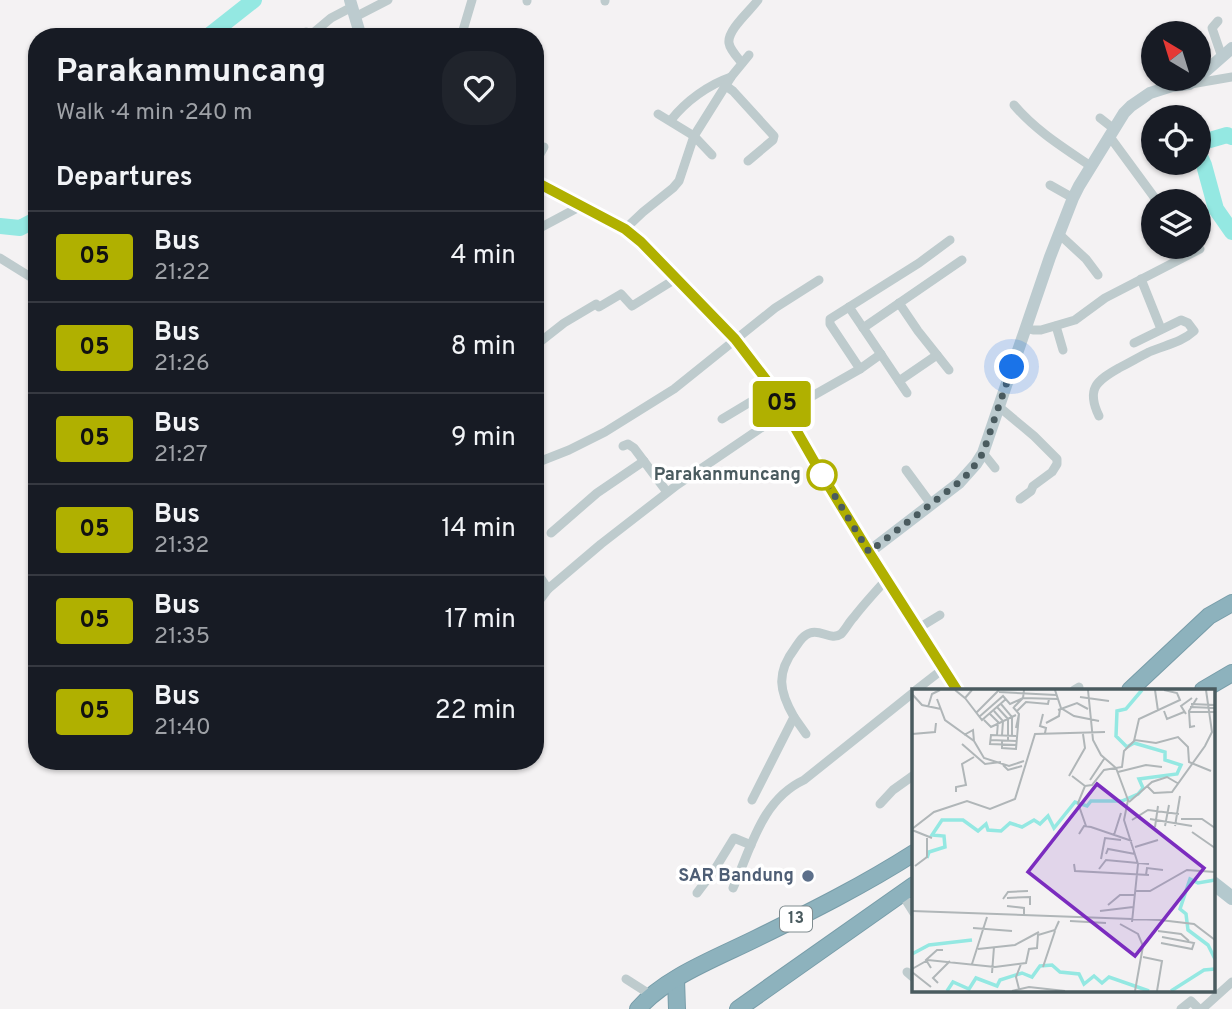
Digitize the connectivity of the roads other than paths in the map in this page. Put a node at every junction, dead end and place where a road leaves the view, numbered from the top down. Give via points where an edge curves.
1 (388, 0) edge
2 (472, 0) edge
3 (758, 0) edge
4 (352, 8) edge
5 (1219, 21) dead end
6 (319, 28) edge
7 (358, 28) edge
8 (464, 28) edge
9 (1227, 53) edge
10 (749, 55) dead end
11 (742, 63) junction
12 (1211, 66) edge
13 (1211, 76) edge
14 (1232, 77) edge
15 (729, 81) junction
16 (1157, 91) edge
17 (1014, 105) dead end
18 (658, 114) dead end
19 (1100, 118) dead end
20 (671, 120) junction
21 (1112, 133) junction
22 (694, 136) junction
23 (712, 155) dead end
24 (748, 161) dead end
25 (1092, 167) junction
26 (1050, 185) dead end
27 (544, 186) edge
28 (1149, 189) edge
29 (1073, 198) junction
30 (581, 206) junction
31 (544, 226) edge
32 (625, 229) junction
33 (1059, 234) junction
34 (950, 240) dead end
35 (0, 258) edge
36 (1180, 259) edge
37 (962, 260) dead end
38 (28, 275) edge
39 (1098, 275) dead end
40 (677, 278) junction
41 (1141, 279) junction
42 (819, 280) dead end
43 (899, 303) junction
44 (849, 307) junction
45 (1056, 327) junction
46 (863, 328) junction
47 (1026, 328) junction
48 (1161, 328) junction
49 (544, 339) edge
50 (735, 339) junction
51 (1134, 343) dead end
52 (1063, 350) dead end
53 (881, 354) junction
54 (937, 355) junction
55 (860, 369) junction
56 (949, 370) dead end
57 (899, 381) junction
58 (771, 386) junction
59 (906, 393) dead end
60 (998, 406) junction
61 (786, 411) junction
62 (1099, 416) dead end
63 (722, 419) dead end
64 (623, 446) dead end
65 (983, 453) junction
66 (544, 460) edge
67 (644, 461) junction
68 (995, 468) dead end
69 (905, 470) dead end
70 (667, 492) junction
71 (1020, 499) dead end
72 (931, 504) junction
73 (551, 533) dead end
74 (869, 552) junction
75 (886, 580) junction
76 (544, 583) edge
77 (548, 589) junction
78 (544, 595) edge
79 (1230, 606) edge
80 (940, 615) dead end
81 (917, 628) junction
82 (943, 669) junction
83 (1232, 673) edge
84 (918, 689) edge
85 (956, 689) edge
86 (1132, 689) edge
87 (1206, 689) edge
88 (912, 693) edge
89 (794, 717) junction
90 (806, 734) dead end
91 (912, 777) edge
92 (752, 800) dead end
93 (880, 804) dead end
94 (751, 845) junction
95 (912, 854) edge
96 (1214, 884) edge
97 (733, 888) dead end
98 (908, 889) edge
99 (697, 893) dead end
100 (1232, 898) edge
101 (626, 979) dead end
102 (676, 979) junction
103 (1232, 982) edge
104 (651, 995) junction
105 (638, 1009) edge
106 (677, 1009) edge
107 (738, 1009) edge
108 (1181, 1009) edge
109 (1200, 1009) edge

1 - 4 street
2 - 8 street
3 - 11 street via 729,39
4 - 6 street
4 - 7 main road
5 - 9 street via 1212,29
9 - 12 main road
10 - 11 street
11 - 15 street
13 - 14 street
15 - 20 street via 717,81
15 - 22 street
15 - 24 street via 774,136
16 - 21 main road via 1139,99
17 - 25 street via 1046,136
18 - 20 street
19 - 21 street
20 - 22 street
21 - 25 main road
21 - 28 street
22 - 23 street
22 - 32 street via 679,181
25 - 29 main road
26 - 29 street
27 - 30 main road
29 - 33 main road
30 - 31 street
30 - 32 main road
32 - 40 main road
33 - 39 street
33 - 47 main road
34 - 44 street
35 - 38 street
36 - 41 street
37 - 43 street
40 - 49 street via 632,306 621,294 599,307 596,303
40 - 50 main road
41 - 45 street
41 - 48 street
42 - 50 street
43 - 46 street
43 - 54 street
44 - 46 street
44 - 55 street via 829,321
45 - 47 street
45 - 52 street
46 - 53 street
47 - 60 main road
48 - 51 street
48 - 62 street via 1181,320 1194,331 1173,345 1148,352 1133,366 1101,378 1093,404
50 - 58 main road
50 - 66 street via 674,389 605,432
53 - 55 street
53 - 57 street
54 - 56 street
54 - 57 street
55 - 61 street
57 - 59 street
58 - 61 main road
58 - 63 street
60 - 65 main road
60 - 71 street via 1057,459 1052,472
61 - 70 street
61 - 74 main road
64 - 67 street via 631,444
65 - 68 street
65 - 72 main road via 970,472
67 - 70 street
67 - 73 street
69 - 72 street
70 - 77 street
72 - 74 main road
74 - 75 main road
75 - 81 main road
75 - 89 street via 838,636 808,633 787,659 782,691
76 - 77 street
77 - 78 street
79 - 86 highway via 1209,616
80 - 81 street
81 - 82 main road
82 - 84 street
82 - 85 main road
83 - 87 highway
88 - 94 street via 804,780 785,790
89 - 90 street
89 - 92 street
91 - 93 street
94 - 97 street
94 - 99 street via 734,838
95 - 102 highway, 13 via 808,914
96 - 100 main road
98 - 107 highway, 13
101 - 104 street
102 - 104 highway, 13
102 - 106 highway
103 - 109 street
104 - 105 highway, 13
108 - 109 street via 1191,1001

